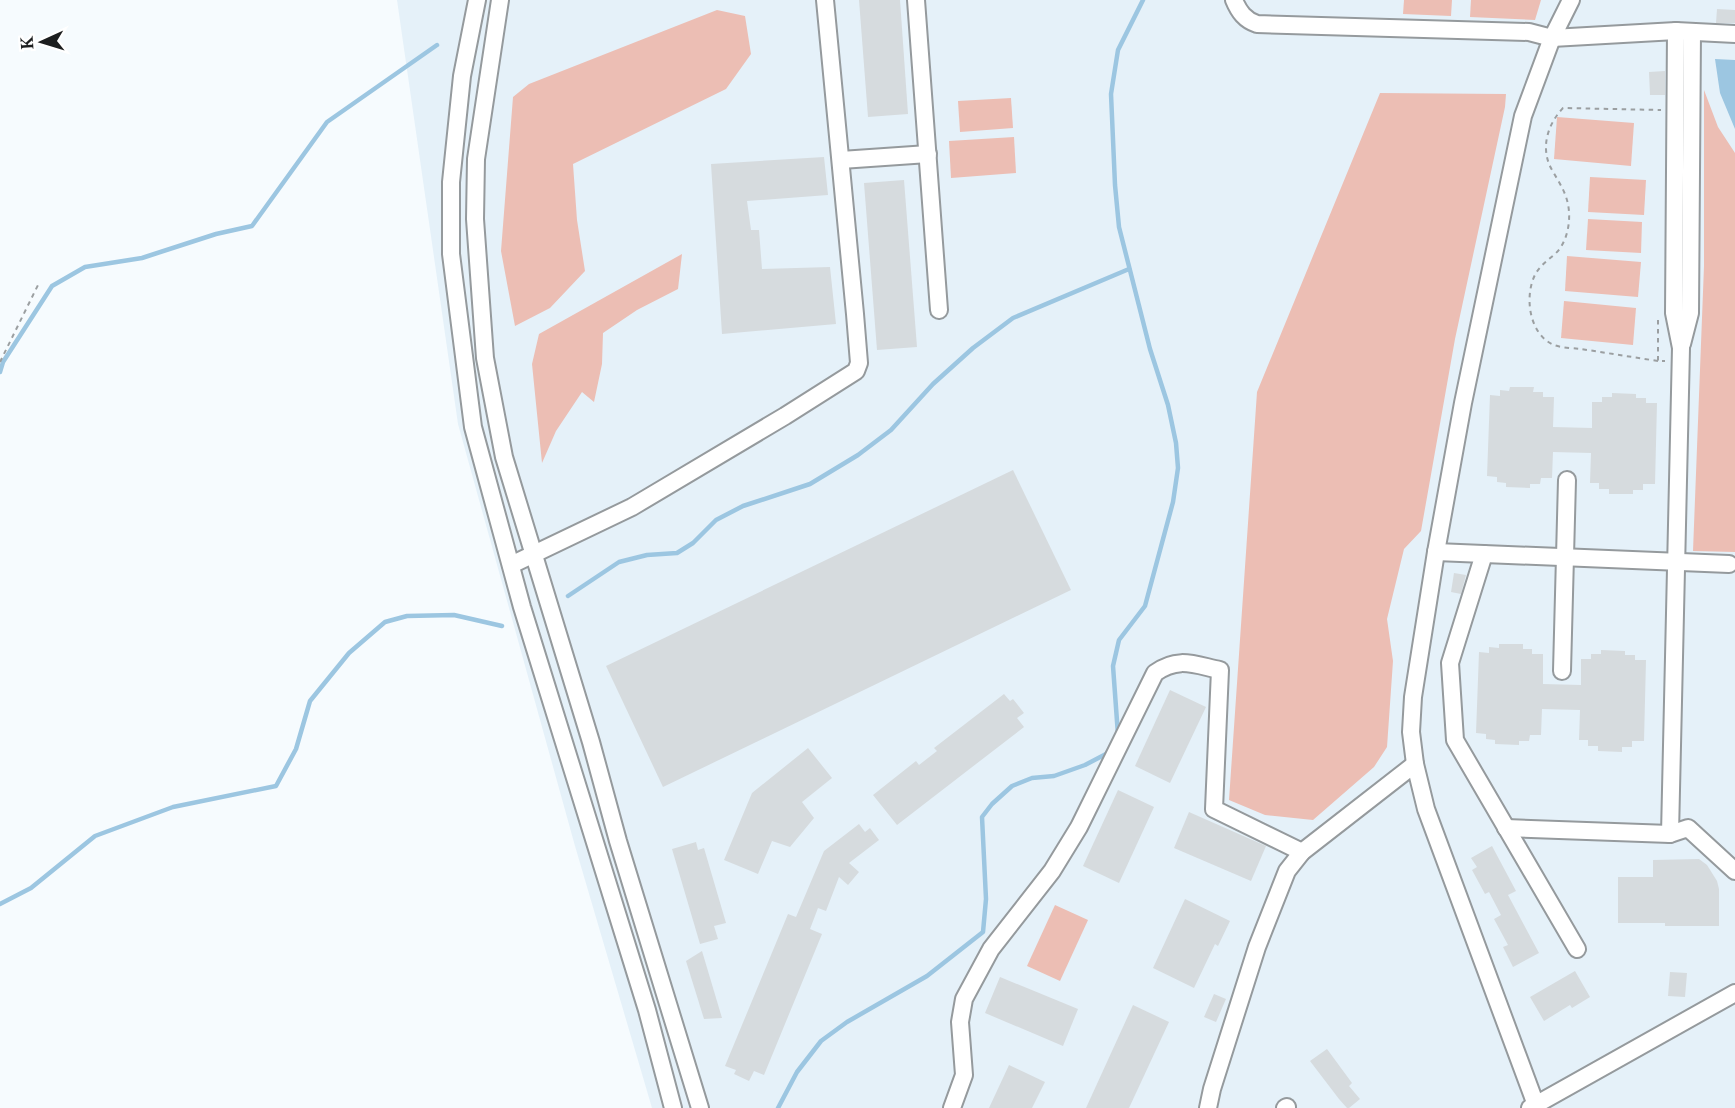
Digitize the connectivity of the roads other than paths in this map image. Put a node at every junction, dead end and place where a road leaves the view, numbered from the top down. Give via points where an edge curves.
1 (477, 0) edge
2 (500, 0) edge
3 (825, 0) edge
4 (916, 0) edge
5 (1234, 0) edge
6 (1571, 0) edge
7 (1684, 32) junction
8 (1735, 34) edge
9 (1552, 38) junction
10 (928, 154) junction
11 (841, 160) junction
12 (939, 310) dead end
13 (1567, 480) dead end
14 (1436, 552) junction
15 (1484, 554) junction
16 (533, 555) junction
17 (1565, 557) junction
18 (1676, 562) junction
19 (1729, 564) dead end
20 (511, 565) junction
21 (1562, 671) dead end
22 (1415, 764) junction
23 (1506, 828) junction
24 (1670, 834) junction
25 (618, 841) junction
26 (598, 847) junction
27 (1302, 852) junction
28 (1735, 871) edge
29 (1577, 950) dead end
30 (1735, 993) edge
31 (667, 1000) junction
32 (647, 1010) junction
33 (1533, 1107) edge
34 (673, 1108) edge
35 (700, 1108) edge
36 (952, 1108) edge
37 (1208, 1108) edge

1 - 20 street via 455,128 451,254 473,428
2 - 16 street via 476,159 480,309 504,457
3 - 11 street
4 - 10 street
5 - 9 street via 1240,13 1257,24 1529,32
6 - 9 street
7 - 8 street
7 - 9 street
7 - 18 street via 1690,313 1680,355
9 - 14 street via 1523,116
10 - 11 street
10 - 12 street
11 - 16 street via 859,363 856,371 632,507
13 - 17 street
14 - 15 street
14 - 22 street via 1413,697 1411,732
15 - 17 street
15 - 23 street via 1450,663 1455,740
16 - 20 street
16 - 25 street
17 - 18 street
17 - 21 street
18 - 19 street
18 - 24 street
20 - 26 street
22 - 27 street
22 - 33 street via 1426,809
23 - 24 street
23 - 29 street
24 - 28 street via 1688,828
25 - 26 street
25 - 31 street
26 - 32 street
27 - 36 street via 1214,809 1220,670 1178,662 1164,666 1155,674 1080,827 1052,871 991,949 964,999 960,1022 964,1075
27 - 37 street via 1287,871 1257,947
30 - 33 street
31 - 32 street
31 - 35 street
32 - 34 street

